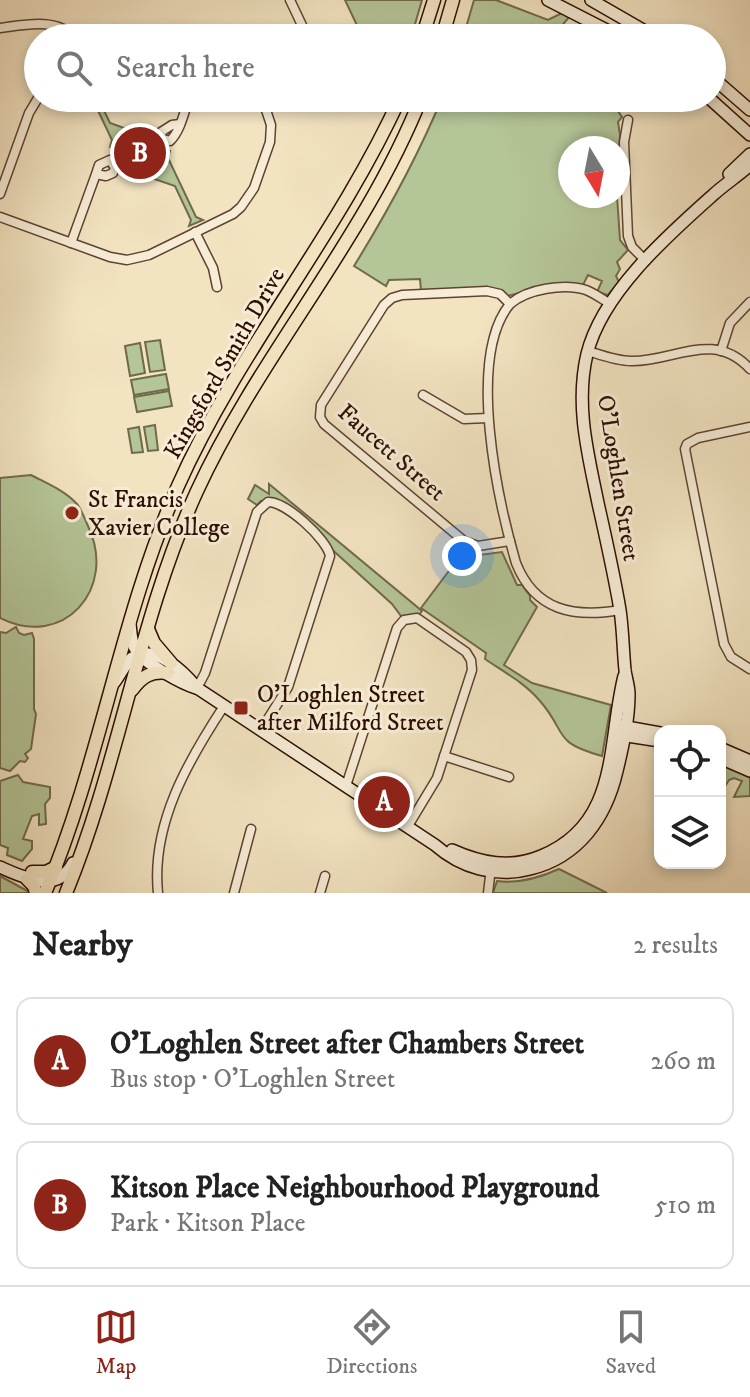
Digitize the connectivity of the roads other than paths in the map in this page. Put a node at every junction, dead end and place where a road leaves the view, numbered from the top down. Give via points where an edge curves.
1 (290, 0) edge
2 (453, 0) edge
3 (548, 0) edge
4 (591, 0) edge
5 (434, 1) edge
6 (301, 24) edge
7 (427, 24) edge
8 (446, 24) edge
9 (595, 24) edge
10 (633, 24) edge
11 (24, 27) edge
12 (0, 28) edge
13 (726, 89) edge
14 (750, 110) edge
15 (30, 112) edge
16 (184, 112) edge
17 (269, 112) edge
18 (393, 112) edge
19 (414, 112) edge
20 (725, 112) edge
21 (628, 120) dead end
22 (180, 124) dead end
23 (747, 132) edge
24 (748, 163) edge
25 (96, 174) dead end
26 (0, 194) edge
27 (0, 217) edge
28 (195, 232) junction
29 (71, 243) junction
30 (646, 261) junction
31 (217, 287) dead end
32 (750, 302) edge
33 (609, 303) junction
34 (510, 304) junction
35 (588, 351) junction
36 (721, 351) junction
37 (750, 369) edge
38 (423, 395) dead end
39 (488, 418) junction
40 (750, 427) edge
41 (510, 541) junction
42 (620, 610) junction
43 (130, 622) junction
44 (148, 625) junction
45 (140, 655) junction
46 (169, 668) junction
47 (750, 669) edge
48 (113, 684) junction
49 (197, 688) junction
50 (130, 692) junction
51 (224, 706) junction
52 (261, 730) junction
53 (621, 731) junction
54 (654, 733) edge
55 (654, 739) edge
56 (444, 756) junction
57 (743, 760) edge
58 (750, 771) edge
59 (509, 777) dead end
60 (346, 786) junction
61 (408, 826) junction
62 (251, 829) dead end
63 (83, 850) junction
64 (0, 860) edge
65 (0, 867) edge
66 (56, 867) junction
67 (491, 867) junction
68 (30, 876) junction
69 (325, 876) dead end
70 (49, 890) edge
71 (36, 893) edge
72 (66, 893) edge
73 (158, 893) edge
74 (234, 893) edge
75 (320, 893) edge
76 (488, 893) edge

1 - 6 street
2 - 8 main road
3 - 9 street
4 - 10 street
5 - 7 main road
11 - 12 street
13 - 14 street
15 - 26 street
16 - 22 street
17 - 28 street via 272,131 249,199 233,214
18 - 43 main road, Kingsford Smith Drive via 366,168 200,440 161,526
19 - 44 main road, Kingsford Smith Drive via 377,188 225,435 179,533
20 - 23 street
21 - 30 street via 628,236
23 - 24 street
24 - 30 street, O'Loghlen Street
25 - 29 street
27 - 29 street
28 - 29 street via 127,260
28 - 31 street
30 - 33 street, O'Loghlen Street
32 - 36 street via 730,323
33 - 34 street via 575,288 537,290
33 - 35 street, O'Loghlen Street
34 - 39 street via 494,341
34 - 41 street, Faucett Street via 487,291 392,298 319,414 324,424 464,541 478,546
35 - 36 street via 629,361 695,349
35 - 42 street, O'Loghlen Street via 582,418
36 - 37 street
38 - 39 street via 464,419
39 - 41 street
40 - 47 street via 698,438 685,449 724,644 731,657
41 - 42 street via 519,573 549,604 580,614
42 - 53 street, O'Loghlen Street via 625,672
43 - 45 street
43 - 48 main road, Kingsford Smith Drive
44 - 45 main road, Kingsford Smith Drive
44 - 46 main road
45 - 46 street, O'Loghlen Street via 159,656
45 - 48 street
45 - 50 main road, Kingsford Smith Drive
46 - 49 street, O'Loghlen Street
46 - 50 main road via 147,675
48 - 66 main road, Kingsford Smith Drive
49 - 51 street, O'Loghlen Street
49 - 52 street via 257,512 268,502 277,502 322,539 330,556 291,680
50 - 63 main road, Kingsford Smith Drive
51 - 52 street, O'Loghlen Street
51 - 73 street via 180,779 157,865
52 - 60 street, O'Loghlen Street
53 - 54 street
53 - 55 street
53 - 67 street, O'Loghlen Street via 599,801 576,835 535,859
56 - 59 street
56 - 60 street via 471,660 462,648 420,620 408,618 397,628
56 - 61 street
57 - 58 street
60 - 61 street, O'Loghlen Street
61 - 67 street, O'Loghlen Street via 435,845
62 - 74 street
63 - 70 street via 68,874
63 - 72 main road, Kingsford Smith Drive
64 - 68 street
65 - 68 street
66 - 68 main road
66 - 70 main road, Kingsford Smith Drive
67 - 76 street
68 - 70 street
68 - 71 main road
69 - 75 street

